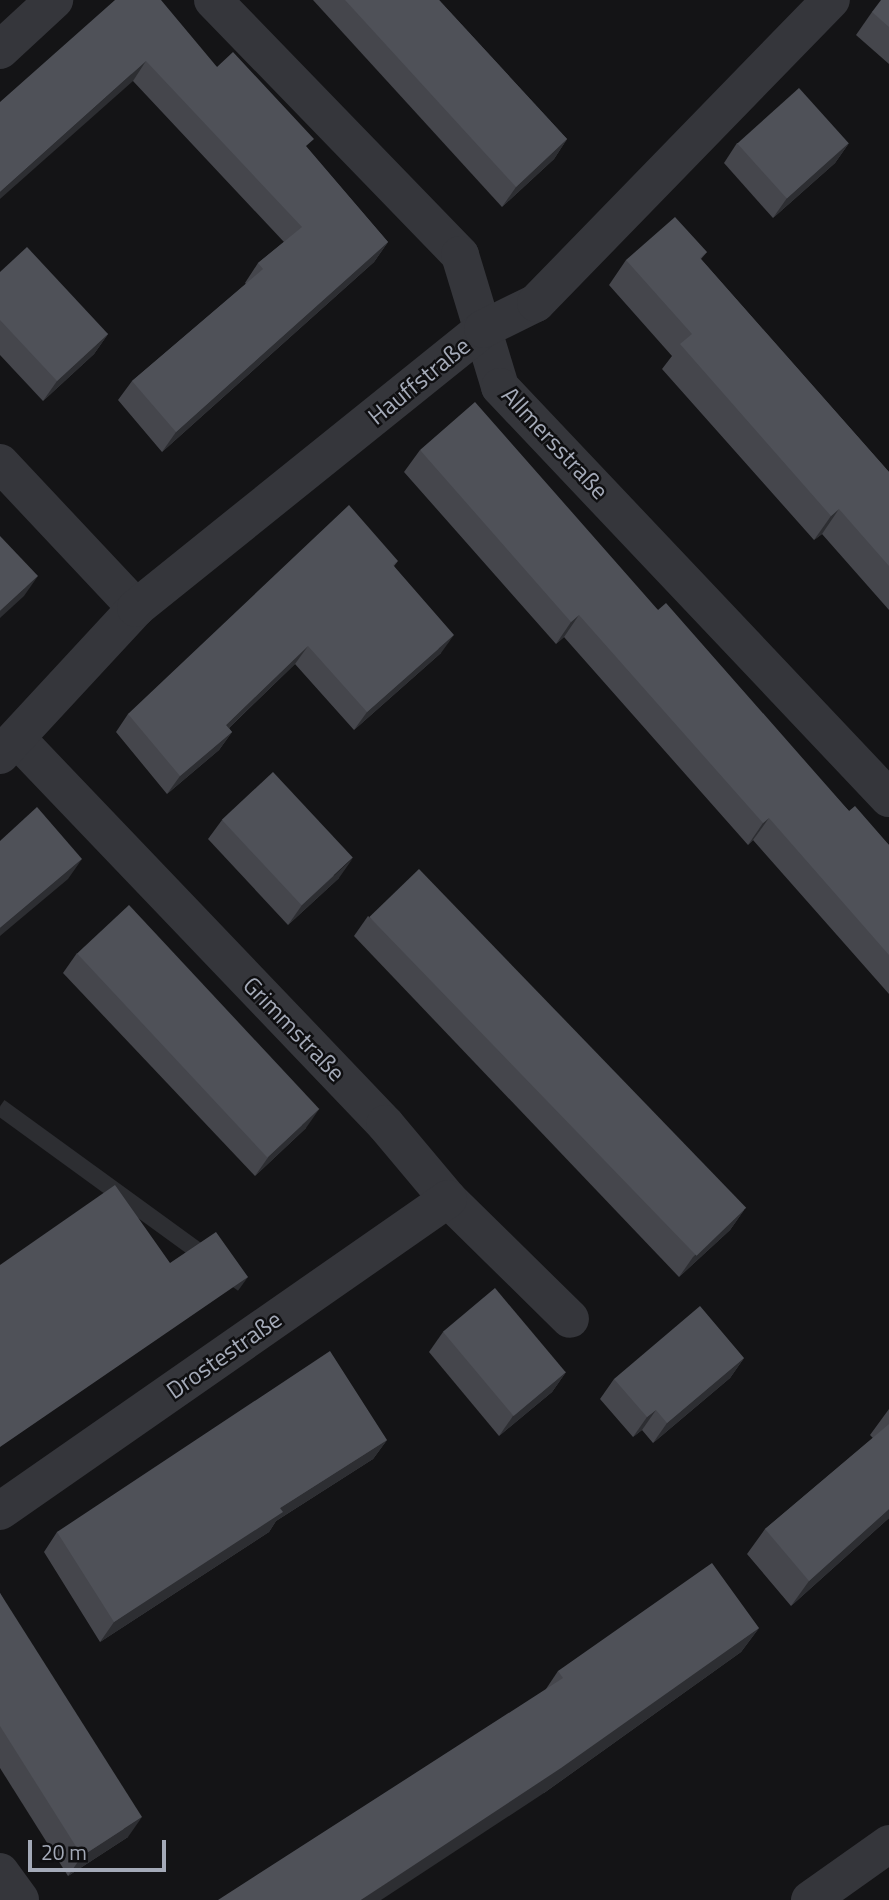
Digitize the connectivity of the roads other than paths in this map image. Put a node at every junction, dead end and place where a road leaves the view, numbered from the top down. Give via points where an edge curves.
1 (54, 0) edge
2 (213, 0) edge
3 (831, 0) edge
4 (0, 50) edge
5 (483, 329) junction
6 (0, 463) edge
7 (136, 608) junction
8 (9, 747) edge
9 (889, 798) edge
10 (448, 1199) junction
11 (570, 1319) dead end
12 (0, 1511) edge
13 (889, 1844) edge
14 (0, 1872) edge
15 (20, 1900) edge
16 (810, 1900) edge

1 - 4 street
2 - 5 street, Allmersstraße via 460,255
3 - 5 street, Hauffstraße via 536,303
5 - 7 street, Hauffstraße
5 - 9 street, Allmersstraße via 500,387
6 - 7 street
7 - 8 street, Hauffstraße
8 - 10 street, Grimmstraße via 385,1124
10 - 11 street, Grimmstraße
10 - 12 street, Drostestraße
13 - 16 street
14 - 15 street

